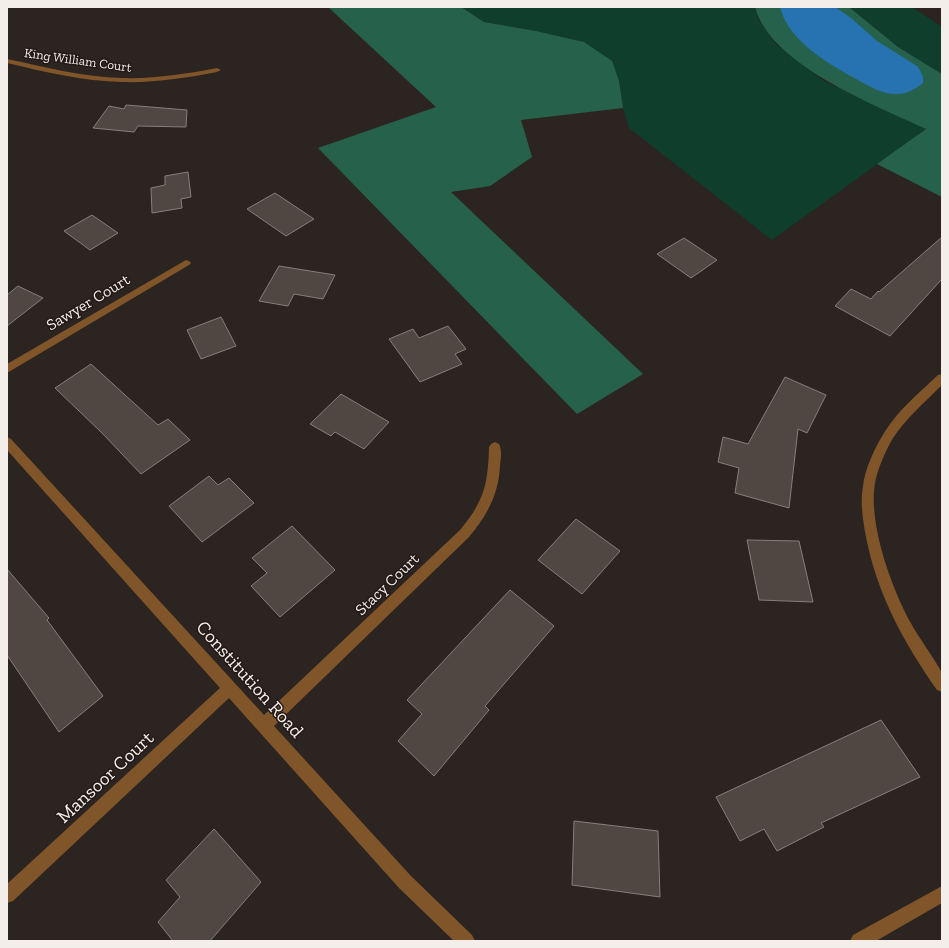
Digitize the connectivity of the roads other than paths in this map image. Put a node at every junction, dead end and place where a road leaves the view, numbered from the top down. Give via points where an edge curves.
1 (7, 61) edge
2 (217, 70) dead end
3 (186, 262) dead end
4 (7, 369) edge
5 (942, 378) edge
6 (7, 442) edge
7 (495, 447) dead end
8 (942, 686) edge
9 (230, 688) junction
10 (264, 725) junction
11 (942, 894) edge
12 (7, 895) edge
13 (466, 941) edge
14 (859, 941) edge

1 - 2 street, King William Court via 90,76 136,80
3 - 4 street, Sawyer Court
5 - 8 street via 896,426 885,443 870,484 868,509 878,565 890,599
6 - 9 street, Constitution Road
7 - 10 street, Stacy Court via 493,487 479,518
9 - 10 street, Constitution Road
9 - 12 street, Mansoor Court
10 - 13 street, Constitution Road via 405,882
11 - 14 street

